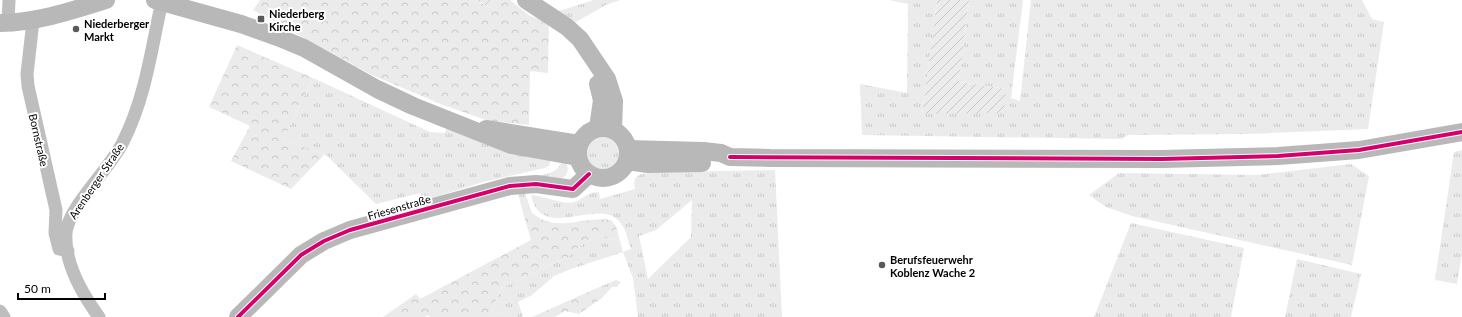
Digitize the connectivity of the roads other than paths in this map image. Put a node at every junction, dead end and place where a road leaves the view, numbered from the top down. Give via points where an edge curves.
1 (9, 0) edge
2 (106, 0) edge
3 (526, 0) edge
4 (158, 1) edge
5 (33, 21) junction
6 (4, 23) edge
7 (606, 129) junction
8 (1462, 132) edge
9 (579, 150) junction
10 (628, 155) junction
11 (588, 174) junction
12 (68, 251) junction
13 (0, 311) edge
14 (4, 317) edge
15 (99, 317) edge
16 (238, 317) edge

1 - 6 street
2 - 5 main road
3 - 7 main road via 568,27 580,39 607,79 614,101
4 - 9 main road via 241,24 292,43 377,89 512,145
4 - 12 street, Arenberger Straße via 150,67 134,118 115,157 70,217 66,234
5 - 6 main road
5 - 12 street, Bornstraße via 28,86 56,210 57,243 59,249
7 - 9 main road via 587,134
7 - 10 main road via 623,138
8 - 10 main road via 1359,150 1278,156 1162,159 730,157 722,161 703,163 648,164
9 - 11 main road via 581,167
10 - 11 main road via 620,172 614,176 601,178
11 - 16 main road, Friesenstraße via 573,189 536,184 510,186 337,235 301,255
12 - 15 street, Arenberger Straße via 74,271
13 - 14 street

